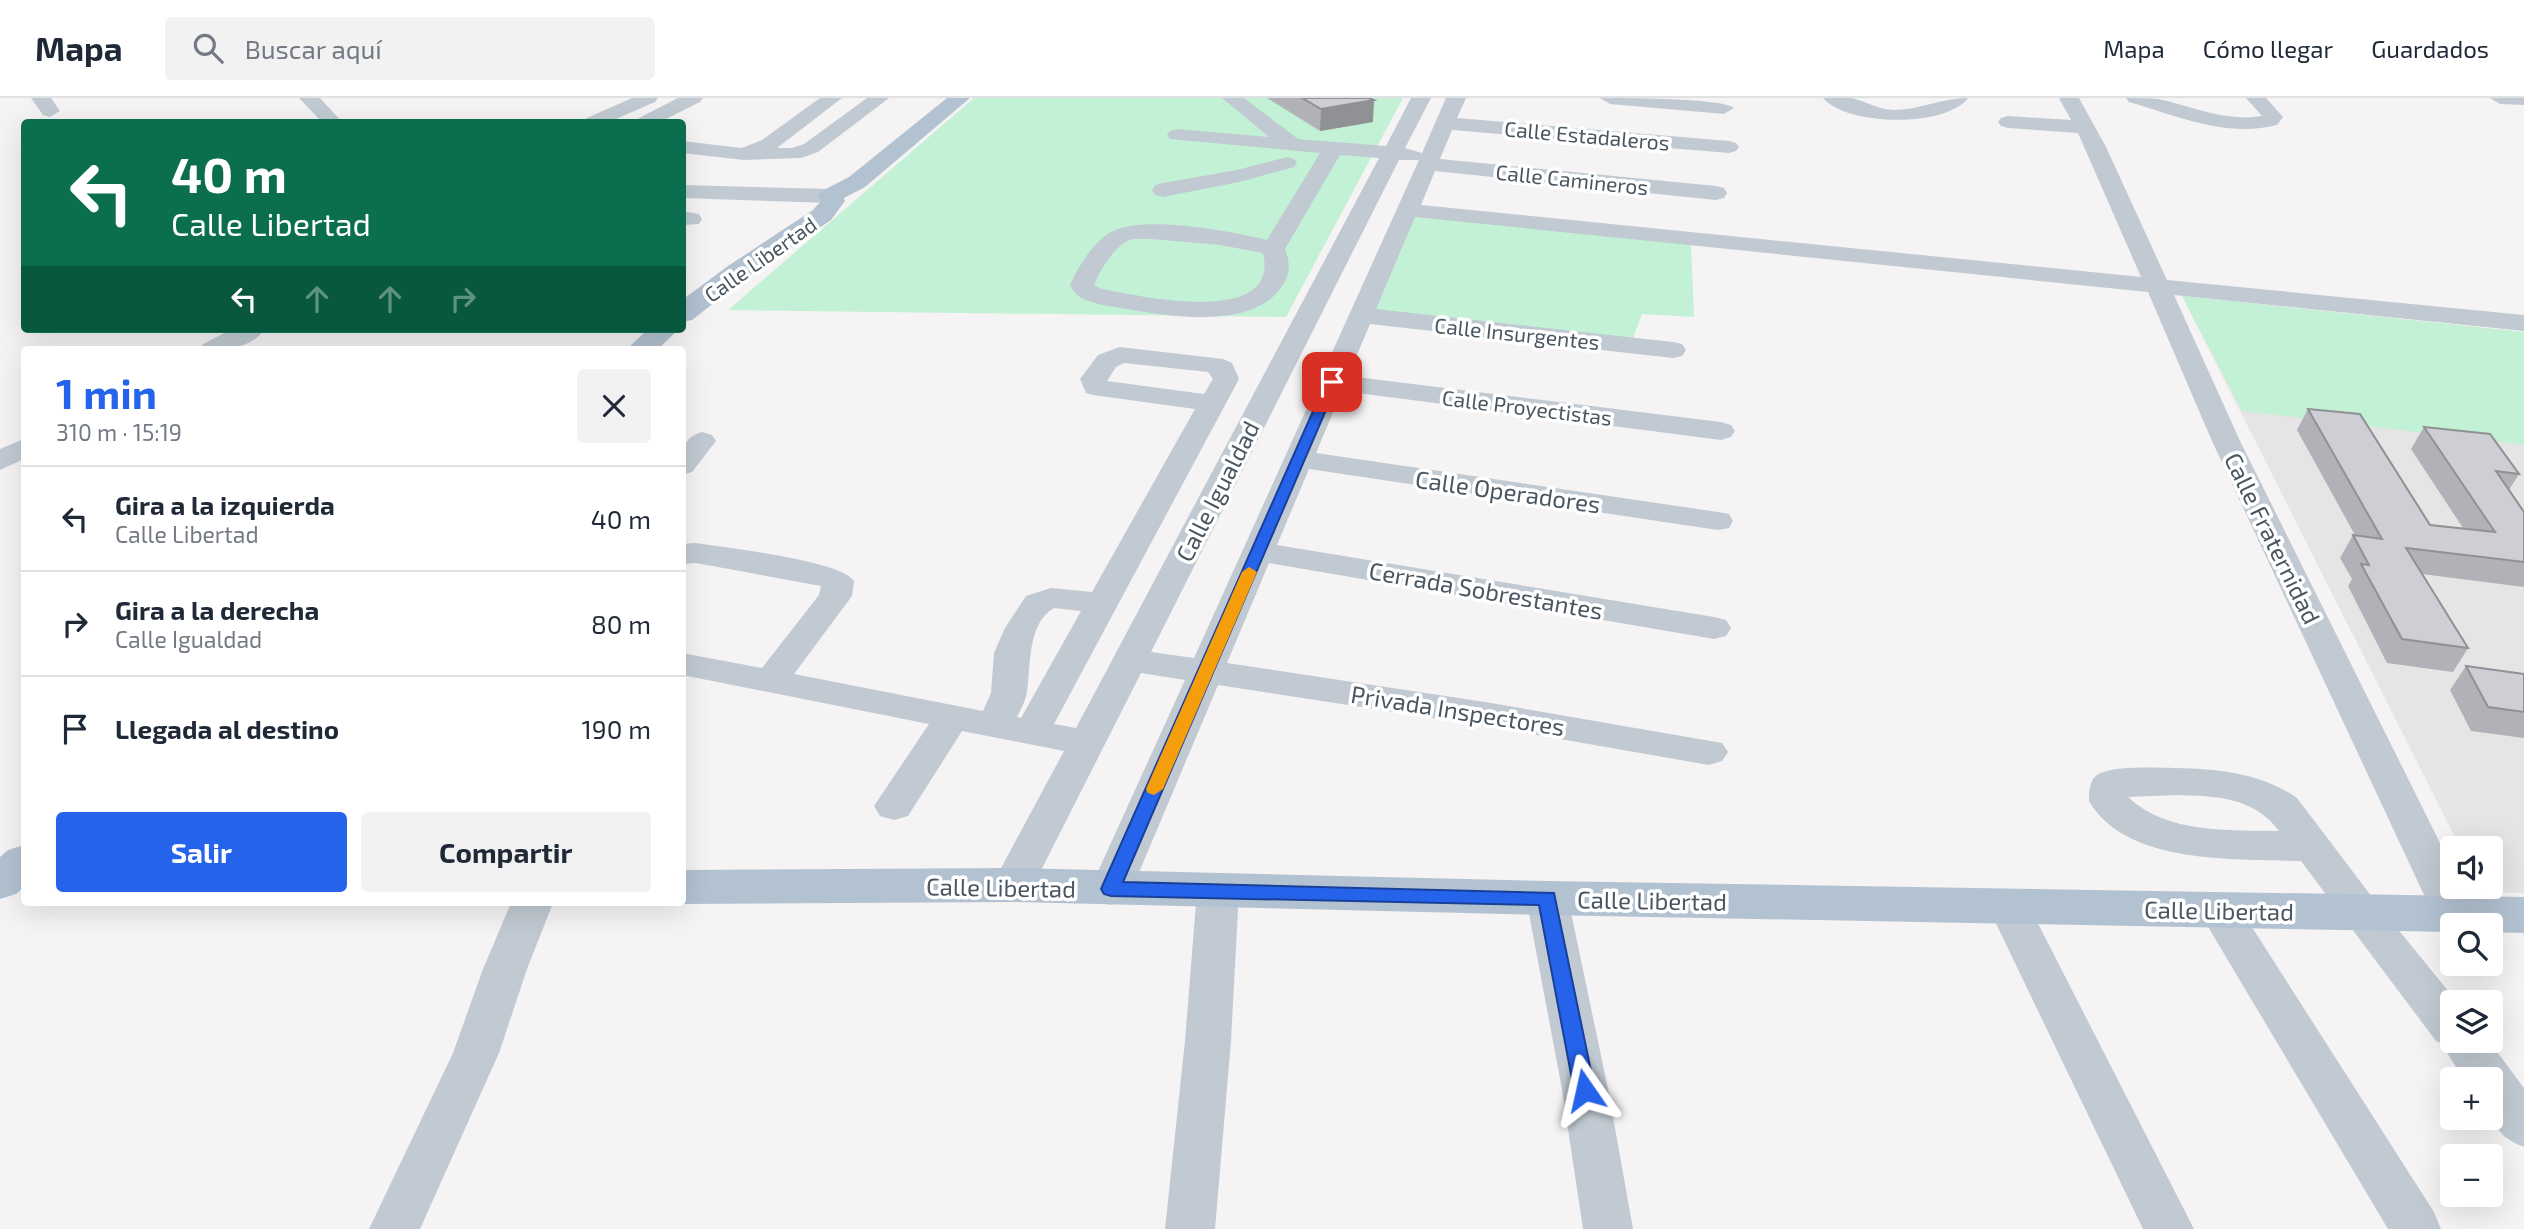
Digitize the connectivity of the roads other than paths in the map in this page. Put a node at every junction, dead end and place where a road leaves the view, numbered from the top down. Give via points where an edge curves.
1 (309, 98) edge
2 (648, 98) edge
3 (693, 98) edge
4 (832, 98) edge
5 (878, 98) edge
6 (960, 98) edge
7 (1421, 98) edge
8 (1610, 98) edge
9 (1833, 98) edge
10 (1958, 98) edge
11 (2069, 98) edge
12 (2136, 98) edge
13 (2256, 98) edge
14 (2500, 98) edge
15 (2524, 99) edge
16 (1218, 104) edge
17 (1724, 108) dead end
18 (1451, 111) edge
19 (329, 119) edge
20 (601, 119) edge
21 (652, 119) edge
22 (2008, 122) dead end
23 (1263, 123) junction
24 (2084, 127) junction
25 (1172, 144) dead end
26 (686, 147) edge
27 (1729, 147) dead end
28 (744, 154) junction
29 (1290, 154) junction
30 (1392, 154) junction
31 (1328, 157) junction
32 (1429, 160) junction
33 (1163, 190) dead end
34 (686, 191) edge
35 (1716, 193) dead end
36 (830, 196) junction
37 (1407, 210) junction
38 (1273, 249) junction
39 (2156, 285) junction
40 (686, 311) edge
41 (1362, 315) junction
42 (2524, 323) edge
43 (244, 333) edge
44 (660, 333) edge
45 (220, 346) edge
46 (645, 346) edge
47 (1673, 350) dead end
48 (1332, 382) junction
49 (1212, 404) dead end
50 (1721, 431) dead end
51 (702, 441) dead end
52 (21, 450) edge
53 (1298, 459) junction
54 (0, 461) edge
55 (686, 461) edge
56 (1718, 522) dead end
57 (1258, 551) junction
58 (686, 554) edge
59 (1102, 603) junction
60 (1714, 628) dead end
61 (1130, 660) junction
62 (686, 665) edge
63 (1206, 670) junction
64 (771, 681) junction
65 (953, 716) junction
66 (996, 724) junction
67 (1031, 732) junction
68 (1086, 743) junction
69 (1709, 752) dead end
70 (894, 806) dead end
71 (2311, 847) dead end
72 (21, 864) edge
73 (0, 882) edge
74 (1013, 885) junction
75 (0, 887) edge
76 (21, 887) edge
77 (686, 887) edge
78 (1111, 889) junction
79 (1218, 891) junction
80 (1547, 898) junction
81 (531, 906) edge
82 (2009, 907) junction
83 (2219, 909) junction
84 (2360, 912) junction
85 (2453, 912) junction
86 (2524, 915) edge
87 (2440, 1013) edge
88 (2472, 1053) edge
89 (2524, 1126) edge
90 (394, 1229) edge
91 (1190, 1229) edge
92 (1608, 1229) edge
93 (2169, 1229) edge
94 (2416, 1229) edge

1 - 19 street
2 - 20 street
3 - 21 street
4 - 28 street via 769,144
5 - 28 street via 811,148 794,154
6 - 36 main road, Calle Libertad via 858,182
7 - 30 street, Calle Igualdad
8 - 17 street
9 - 10 street via 1897,118 1951,104
11 - 24 street, Calle Fraternidad
12 - 13 street via 2207,118 2270,121 2273,117
14 - 15 street
16 - 23 street
16 - 23 street
18 - 27 street, Calle Estadaleros
18 - 32 street
22 - 24 street
23 - 29 street
24 - 39 street, Calle Fraternidad
25 - 29 street, Calle Camineros
26 - 28 street
29 - 31 street, Calle Camineros
29 - 33 street via 1239,176
30 - 31 street, Calle Camineros
30 - 32 street, Calle Camineros
30 - 61 street, Calle Igualdad
31 - 38 street
32 - 35 street, Calle Camineros
32 - 37 street
34 - 36 street
36 - 40 main road, Calle Libertad via 833,201 822,215
37 - 39 street
37 - 41 street
38 - 38 street via 1130,232 1119,236 1098,258 1082,285 1095,295 1110,298 1197,309 1229,308 1255,302 1270,290 1277,265
39 - 42 street
39 - 85 street, Calle Fraternidad via 2225,441
41 - 47 street, Calle Insurgentes
41 - 48 street
43 - 45 street
44 - 46 main road
48 - 50 street, Calle Proyectistas
48 - 53 street
49 - 59 street
51 - 55 street
52 - 54 street
53 - 56 street, Calle Operadores
53 - 57 street
57 - 60 street, Cerrada Sobrestantes
57 - 63 street
58 - 64 street via 820,574 838,582 835,596
59 - 66 street via 1051,598 1038,603 1011,653 1009,693
59 - 67 street
61 - 63 street, Privada Inspectores
61 - 68 street, Calle Igualdad
62 - 64 street
63 - 69 street, Privada Inspectores
63 - 78 street
64 - 65 street
65 - 66 street
65 - 70 street
66 - 67 street
67 - 68 street
68 - 74 street, Calle Igualdad
71 - 84 street
72 - 73 main road
74 - 77 main road, Calle Libertad
74 - 78 main road, Calle Libertad
75 - 76 main road
78 - 79 main road, Calle Libertad
79 - 80 main road, Calle Libertad
79 - 91 street
80 - 82 main road, Calle Libertad
80 - 92 street
81 - 90 street via 476,1053
82 - 83 main road, Calle Libertad
82 - 93 street
83 - 84 main road, Calle Libertad
83 - 94 street
84 - 85 main road, Calle Libertad
84 - 87 street
85 - 86 main road
88 - 89 street

